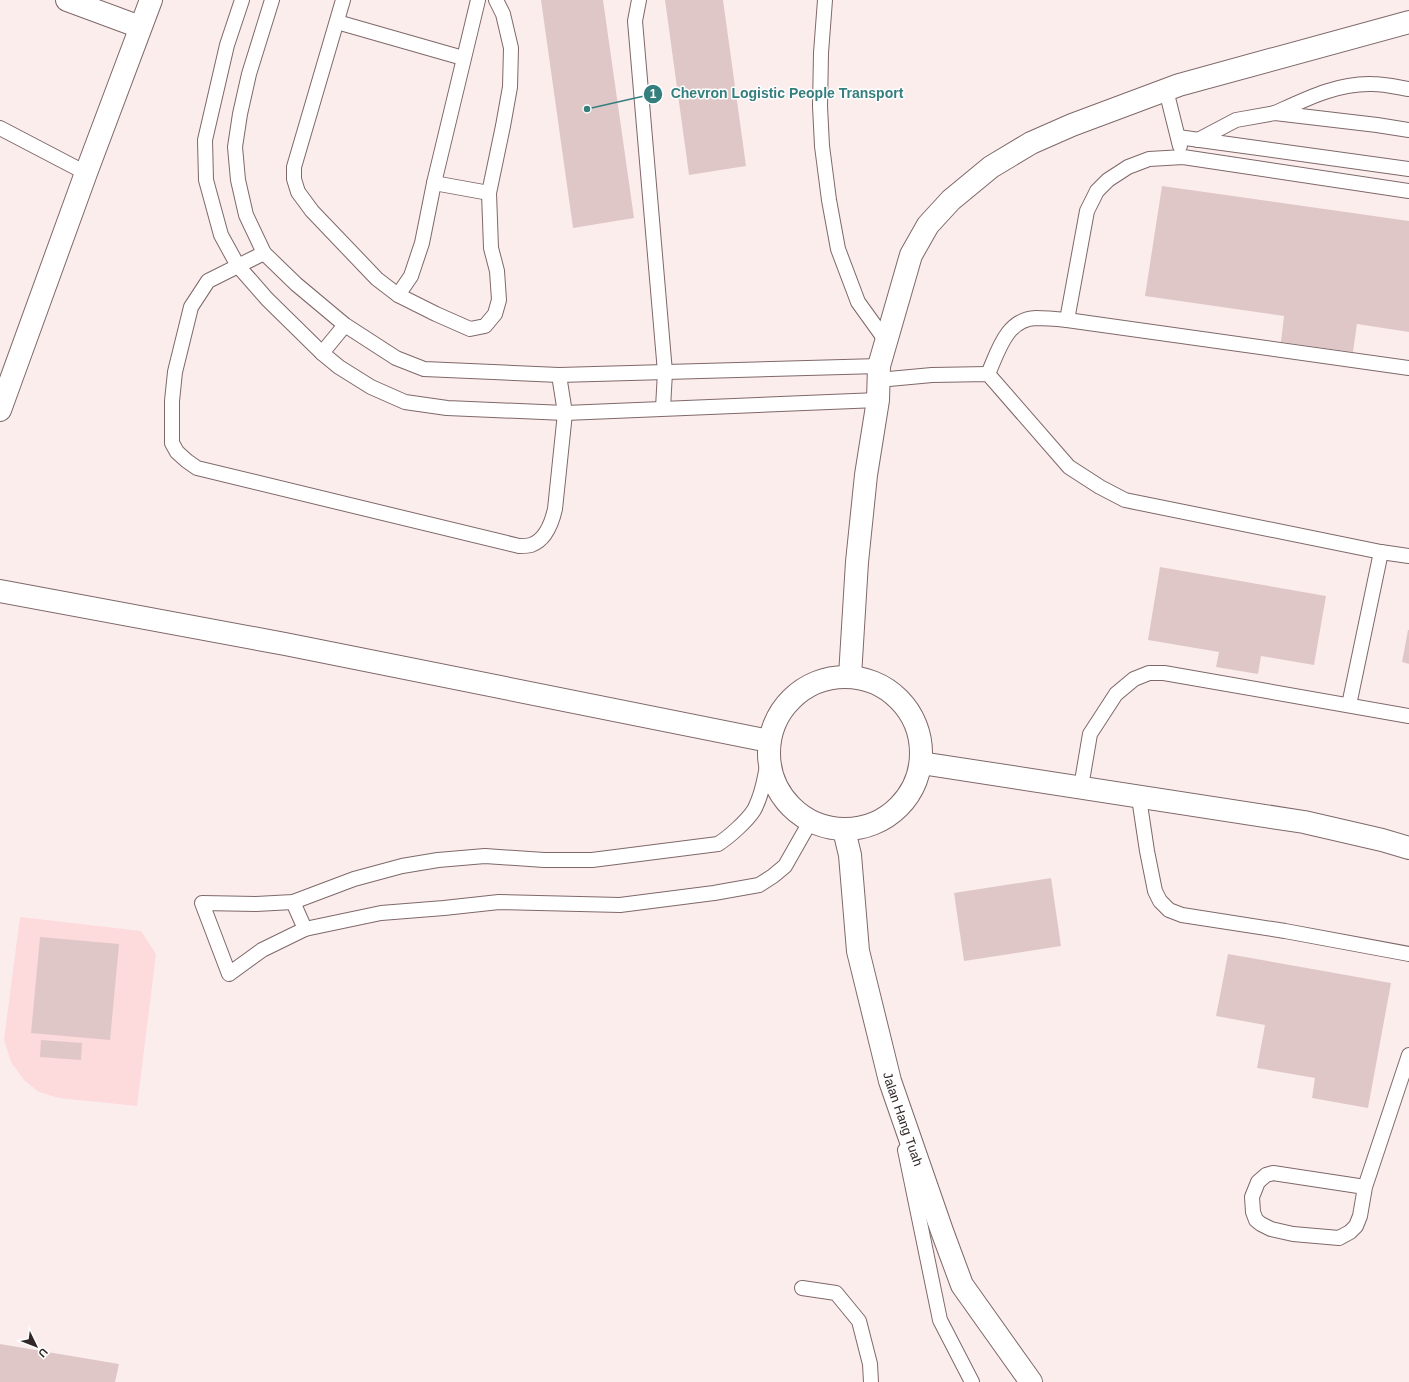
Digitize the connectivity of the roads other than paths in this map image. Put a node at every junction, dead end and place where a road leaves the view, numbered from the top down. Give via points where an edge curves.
1 (67, 0) edge
2 (151, 0) edge
3 (242, 0) edge
4 (272, 0) edge
5 (343, 0) edge
6 (478, 0) edge
7 (496, 0) edge
8 (639, 0) edge
9 (825, 0) edge
10 (337, 22) junction
11 (1409, 22) edge
12 (140, 27) junction
13 (463, 58) junction
14 (1409, 89) edge
15 (1166, 90) junction
16 (1275, 113) junction
17 (0, 128) edge
18 (1409, 130) edge
19 (1178, 137) junction
20 (1198, 140) junction
21 (1183, 157) junction
22 (1409, 169) edge
23 (86, 173) junction
24 (434, 183) junction
25 (1409, 191) edge
26 (489, 193) junction
27 (264, 253) junction
28 (238, 266) junction
29 (398, 295) junction
30 (1067, 320) junction
31 (344, 325) junction
32 (886, 341) junction
33 (322, 353) junction
34 (1409, 368) edge
35 (665, 372) junction
36 (988, 374) junction
37 (559, 375) junction
38 (878, 382) junction
39 (663, 408) junction
40 (0, 410) edge
41 (565, 412) junction
42 (1381, 552) junction
43 (1409, 556) edge
44 (0, 591) edge
45 (850, 676) junction
46 (1349, 705) junction
47 (1409, 716) edge
48 (769, 750) junction
49 (921, 763) junction
50 (1081, 787) junction
51 (1139, 798) junction
52 (810, 822) junction
53 (844, 830) junction
54 (1409, 848) edge
55 (292, 902) junction
56 (305, 929) junction
57 (1409, 954) edge
58 (1409, 1055) edge
59 (890, 1081) junction
60 (1365, 1187) junction
61 (802, 1288) dead end
62 (871, 1382) edge
63 (972, 1382) edge
64 (1031, 1382) edge

1 - 12 street
2 - 12 street
3 - 28 lane via 227,45 205,140 206,180 220,235
4 - 27 lane via 249,74 235,147 238,180 246,215
5 - 10 lane
6 - 13 lane
7 - 26 lane via 503,14 511,48 510,87
8 - 35 lane via 635,21
9 - 32 lane via 820,106 829,200 838,248 858,302
10 - 13 lane
10 - 29 lane via 294,167 294,179 298,192 312,211 377,279
11 - 15 street
12 - 23 street
13 - 24 lane
14 - 16 lane via 1372,84 1342,87
15 - 19 lane
15 - 32 street via 1031,143 991,167 951,200 928,225 911,256
16 - 18 lane
16 - 20 lane via 1236,120
17 - 23 lane
19 - 20 lane
19 - 21 lane
20 - 22 lane
21 - 25 lane
21 - 30 lane via 1149,159 1128,167 1097,191 1087,212
23 - 40 street
24 - 26 lane
24 - 29 lane via 422,243 411,276
26 - 29 lane via 491,248 497,271 499,300 495,314 485,326 470,329
27 - 28 lane
27 - 31 lane
28 - 33 lane via 267,300
28 - 41 lane via 208,281 191,307 175,372 172,443 177,452 197,468 519,546 532,545 543,536 552,522
30 - 34 lane
30 - 36 lane via 1035,318 1022,320 1012,326
31 - 33 lane
31 - 37 lane via 396,358 424,369
32 - 38 street
33 - 41 lane via 371,387 405,402 447,408
35 - 37 lane
35 - 38 lane
35 - 39 lane
36 - 38 lane via 932,375
36 - 42 lane via 1070,467 1125,500
37 - 41 lane
38 - 39 lane
38 - 45 street via 857,562
39 - 41 lane
42 - 43 lane
42 - 46 lane
44 - 48 street via 293,645
45 - 48 street via 828,679 807,687 789,701 776,720
45 - 49 street via 870,681 889,690 904,704 915,722 921,742
46 - 47 lane
46 - 50 lane via 1164,673 1149,673 1134,678 1116,694 1090,734
48 - 52 street via 775,784 789,806
48 - 55 lane via 763,783 754,810 730,836 718,844 592,860 485,856 438,860 402,866 354,879
49 - 50 street
49 - 53 street via 915,784 898,808 886,818 867,827
50 - 51 street
51 - 54 street via 1304,822
51 - 57 lane via 1155,891 1169,910 1182,916 1285,931
52 - 53 street
52 - 56 lane via 785,866 759,885 620,904 499,902 381,913
53 - 59 street, Jalan Hang Tuah via 850,855 858,951
55 - 56 lane
55 - 56 lane via 202,903 229,974 262,950
58 - 60 lane
59 - 63 lane via 940,1320
59 - 64 street, Jalan Hang Tuah via 962,1284
60 - 60 lane via 1356,1226 1339,1238 1293,1234 1271,1229 1256,1220 1253,1212 1252,1197 1258,1182 1273,1173
61 - 62 lane via 836,1293 859,1321 870,1364

